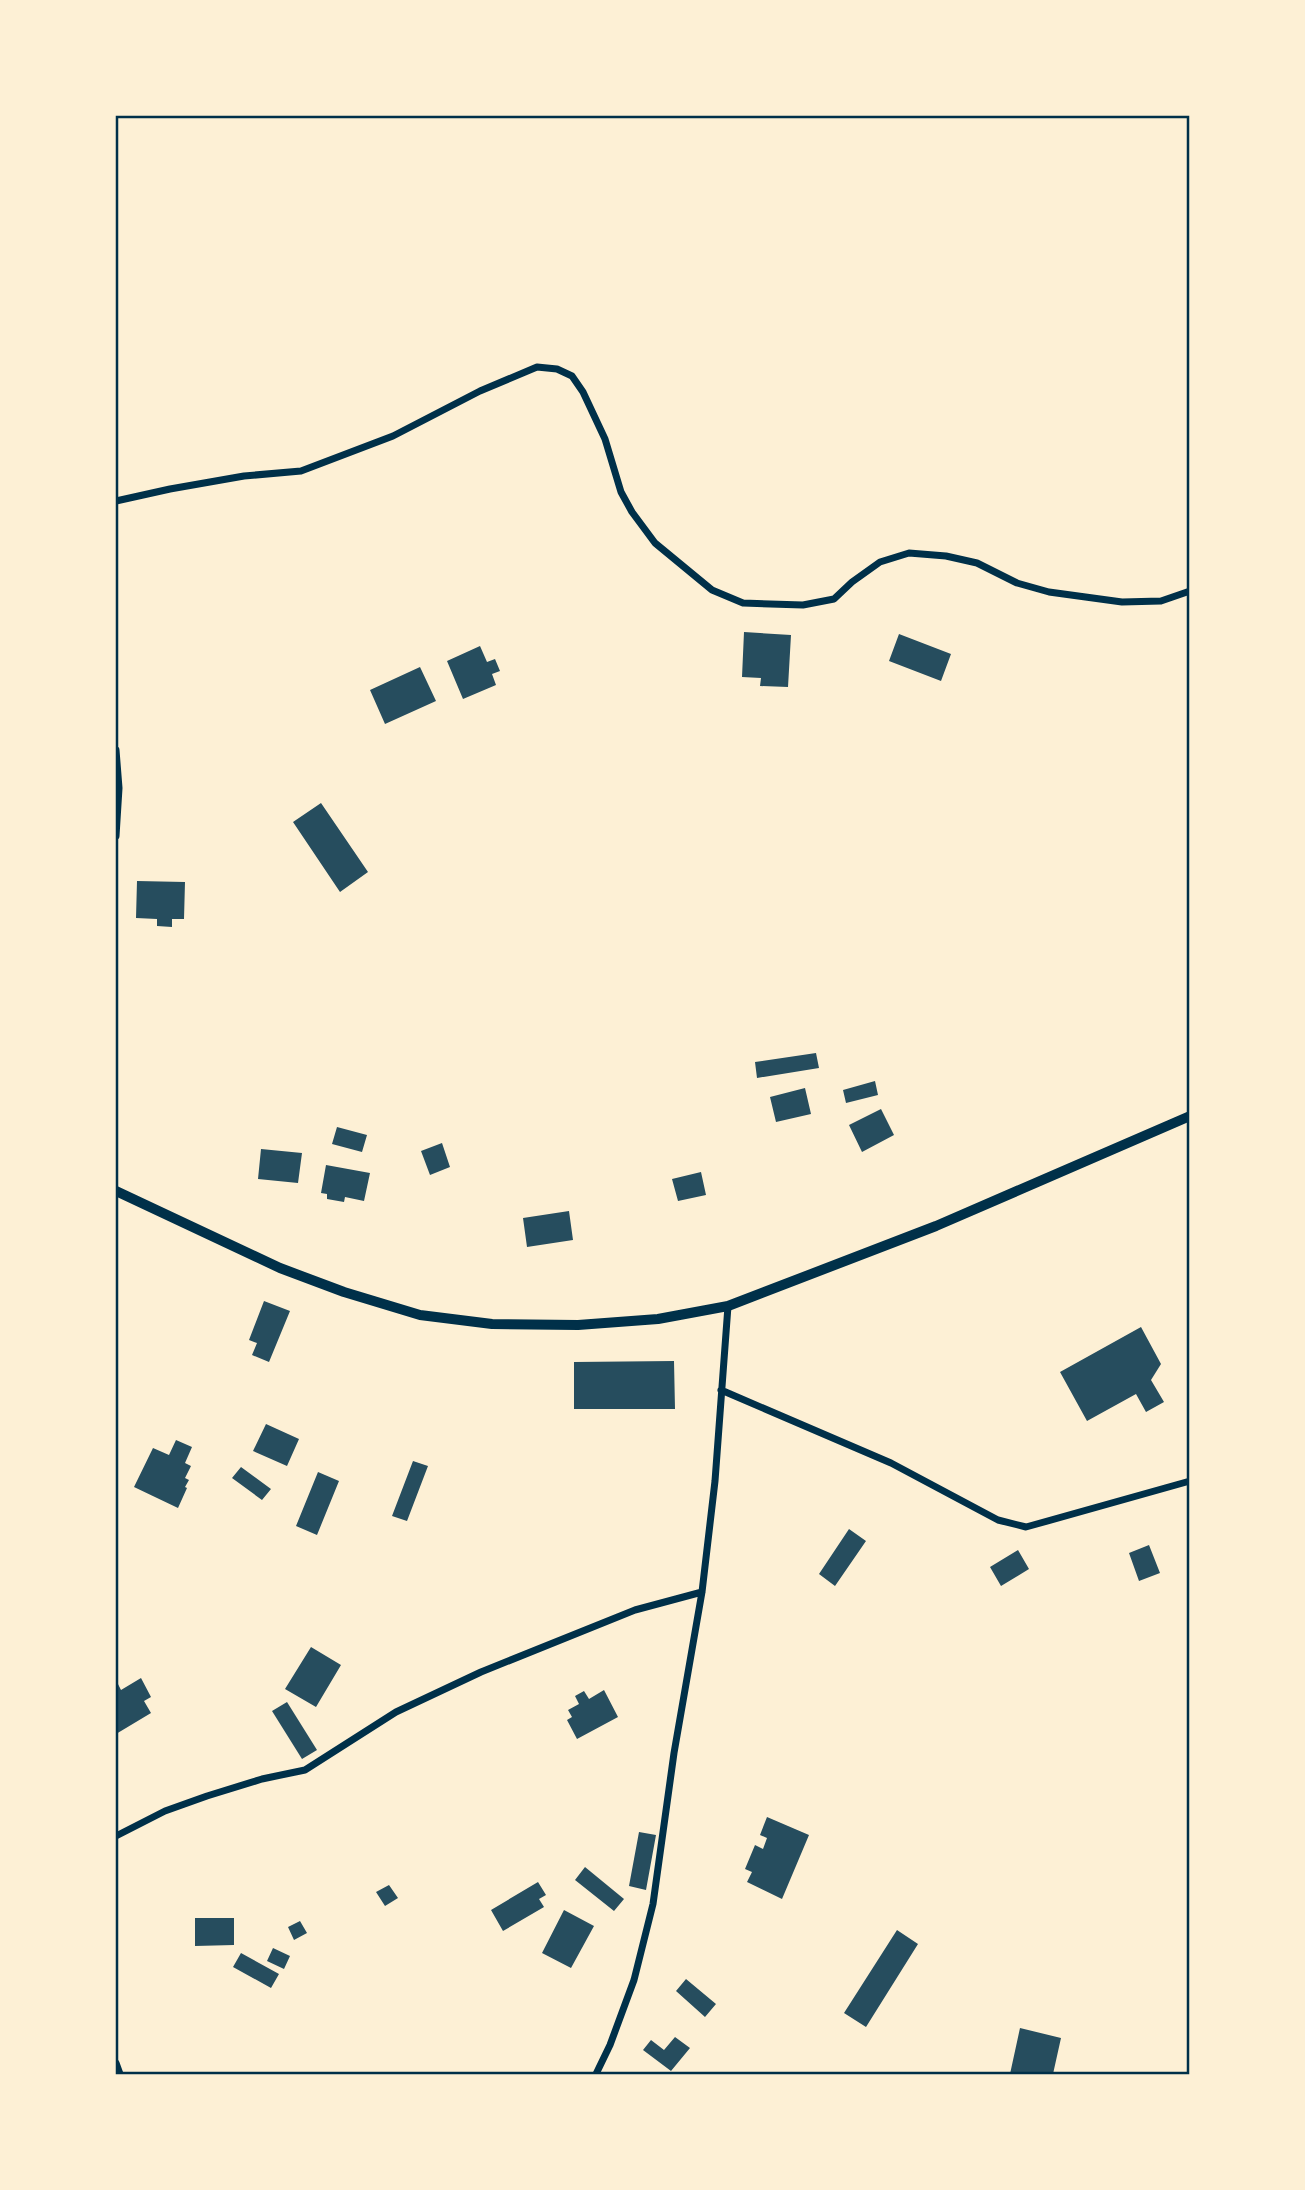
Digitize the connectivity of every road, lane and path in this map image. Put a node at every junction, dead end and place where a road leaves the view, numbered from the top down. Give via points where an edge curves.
1 (116, 502) edge
2 (1189, 591) edge
3 (116, 750) edge
4 (116, 835) edge
5 (1189, 1116) edge
6 (116, 1191) edge
7 (727, 1306) junction
8 (722, 1390) junction
9 (1189, 1481) edge
10 (702, 1592) junction
11 (116, 1836) edge
12 (116, 2063) edge
13 (120, 2074) edge
14 (596, 2074) edge

1 - 2 street via 244,476 301,471 393,436 537,367 572,376 583,392 605,439 621,492 655,543 712,590 744,603 803,605 834,599 880,562 909,553 978,563 1017,583 1049,592 1122,602 1161,601
3 - 4 street via 120,788
5 - 7 street via 936,1226
6 - 7 street via 280,1268 420,1315 492,1324 578,1325 658,1319
7 - 8 street
8 - 9 street via 891,1463 998,1520 1026,1527
8 - 10 street
10 - 11 street via 635,1610 481,1672 397,1712 305,1770 207,1796
10 - 14 street via 653,1904 634,1980
12 - 13 street

